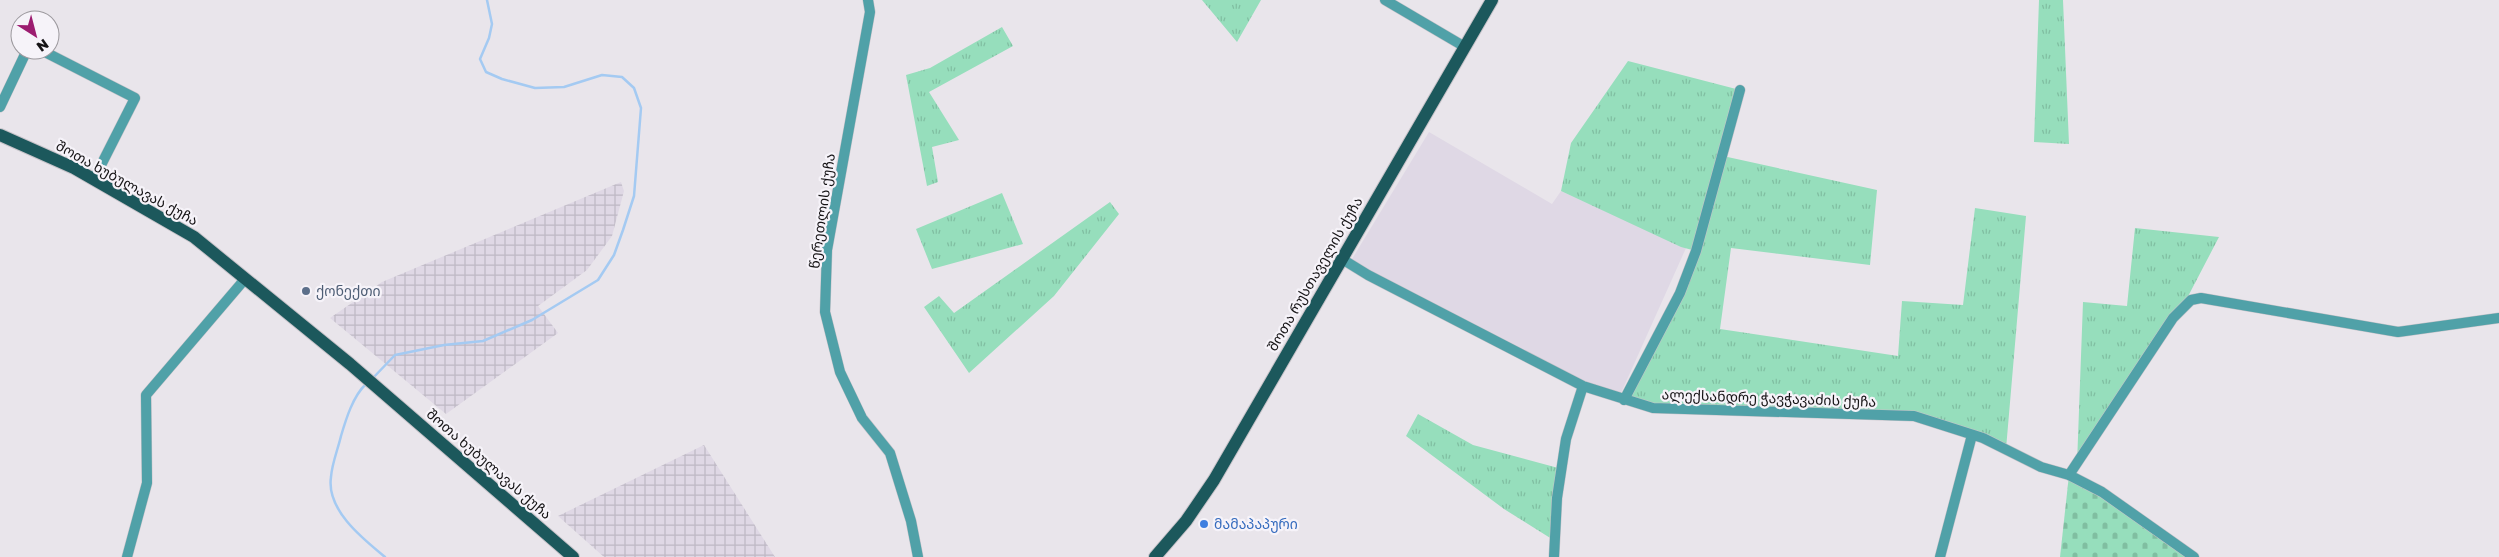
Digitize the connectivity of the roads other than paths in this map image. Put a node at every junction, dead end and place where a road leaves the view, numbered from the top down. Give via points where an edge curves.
1 (868, 0) edge
2 (1385, 0) edge
3 (1489, 2) edge
4 (1465, 47) junction
5 (22, 60) edge
6 (60, 60) edge
7 (1740, 90) dead end
8 (0, 107) edge
9 (0, 134) edge
10 (94, 179) junction
11 (1342, 259) junction
12 (244, 279) junction
13 (2499, 318) edge
14 (1582, 386) junction
15 (1624, 400) junction
16 (1972, 435) junction
17 (2069, 475) junction
18 (127, 557) edge
19 (573, 557) edge
20 (918, 557) edge
21 (1155, 557) edge
22 (1554, 557) edge
23 (1940, 557) edge
24 (2194, 557) edge

1 - 20 street, წერეთლის ქუჩა via 870,12 827,250 825,312 840,372 862,418 890,453 911,521
2 - 4 street
3 - 4 main road, შოთა რუსთაველის ქუჩა
4 - 11 main road, შოთა რუსთაველის ქუჩა
5 - 8 street
6 - 10 street via 135,98
7 - 15 street via 1696,251 1680,293
9 - 10 main road, შოთა ხუბულავას ქუჩა
10 - 12 main road, შოთა ხუბულავას ქუჩა via 194,237
11 - 14 street, ალექსანდრე ჭავჭავაძის ქუჩა
11 - 21 main road, შოთა რუსთაველის ქუჩა via 1214,480 1186,521
12 - 18 street via 146,395 147,483
12 - 19 main road, შოთა ხუბულავას ქუჩა via 350,364
13 - 17 street via 2398,332 2201,298 2191,300 2173,318
14 - 15 street, ალექსანდრე ჭავჭავაძის ქუჩა
14 - 22 street via 1566,438
15 - 16 street, ალექსანდრე ჭავჭავაძის ქუჩა via 1653,408 1914,416
16 - 17 street, ალექსანდრე ჭავჭავაძის ქუჩა via 2041,467
16 - 23 street
17 - 24 street, ალექსანდრე ჭავჭავაძის ქუჩა via 2102,492

